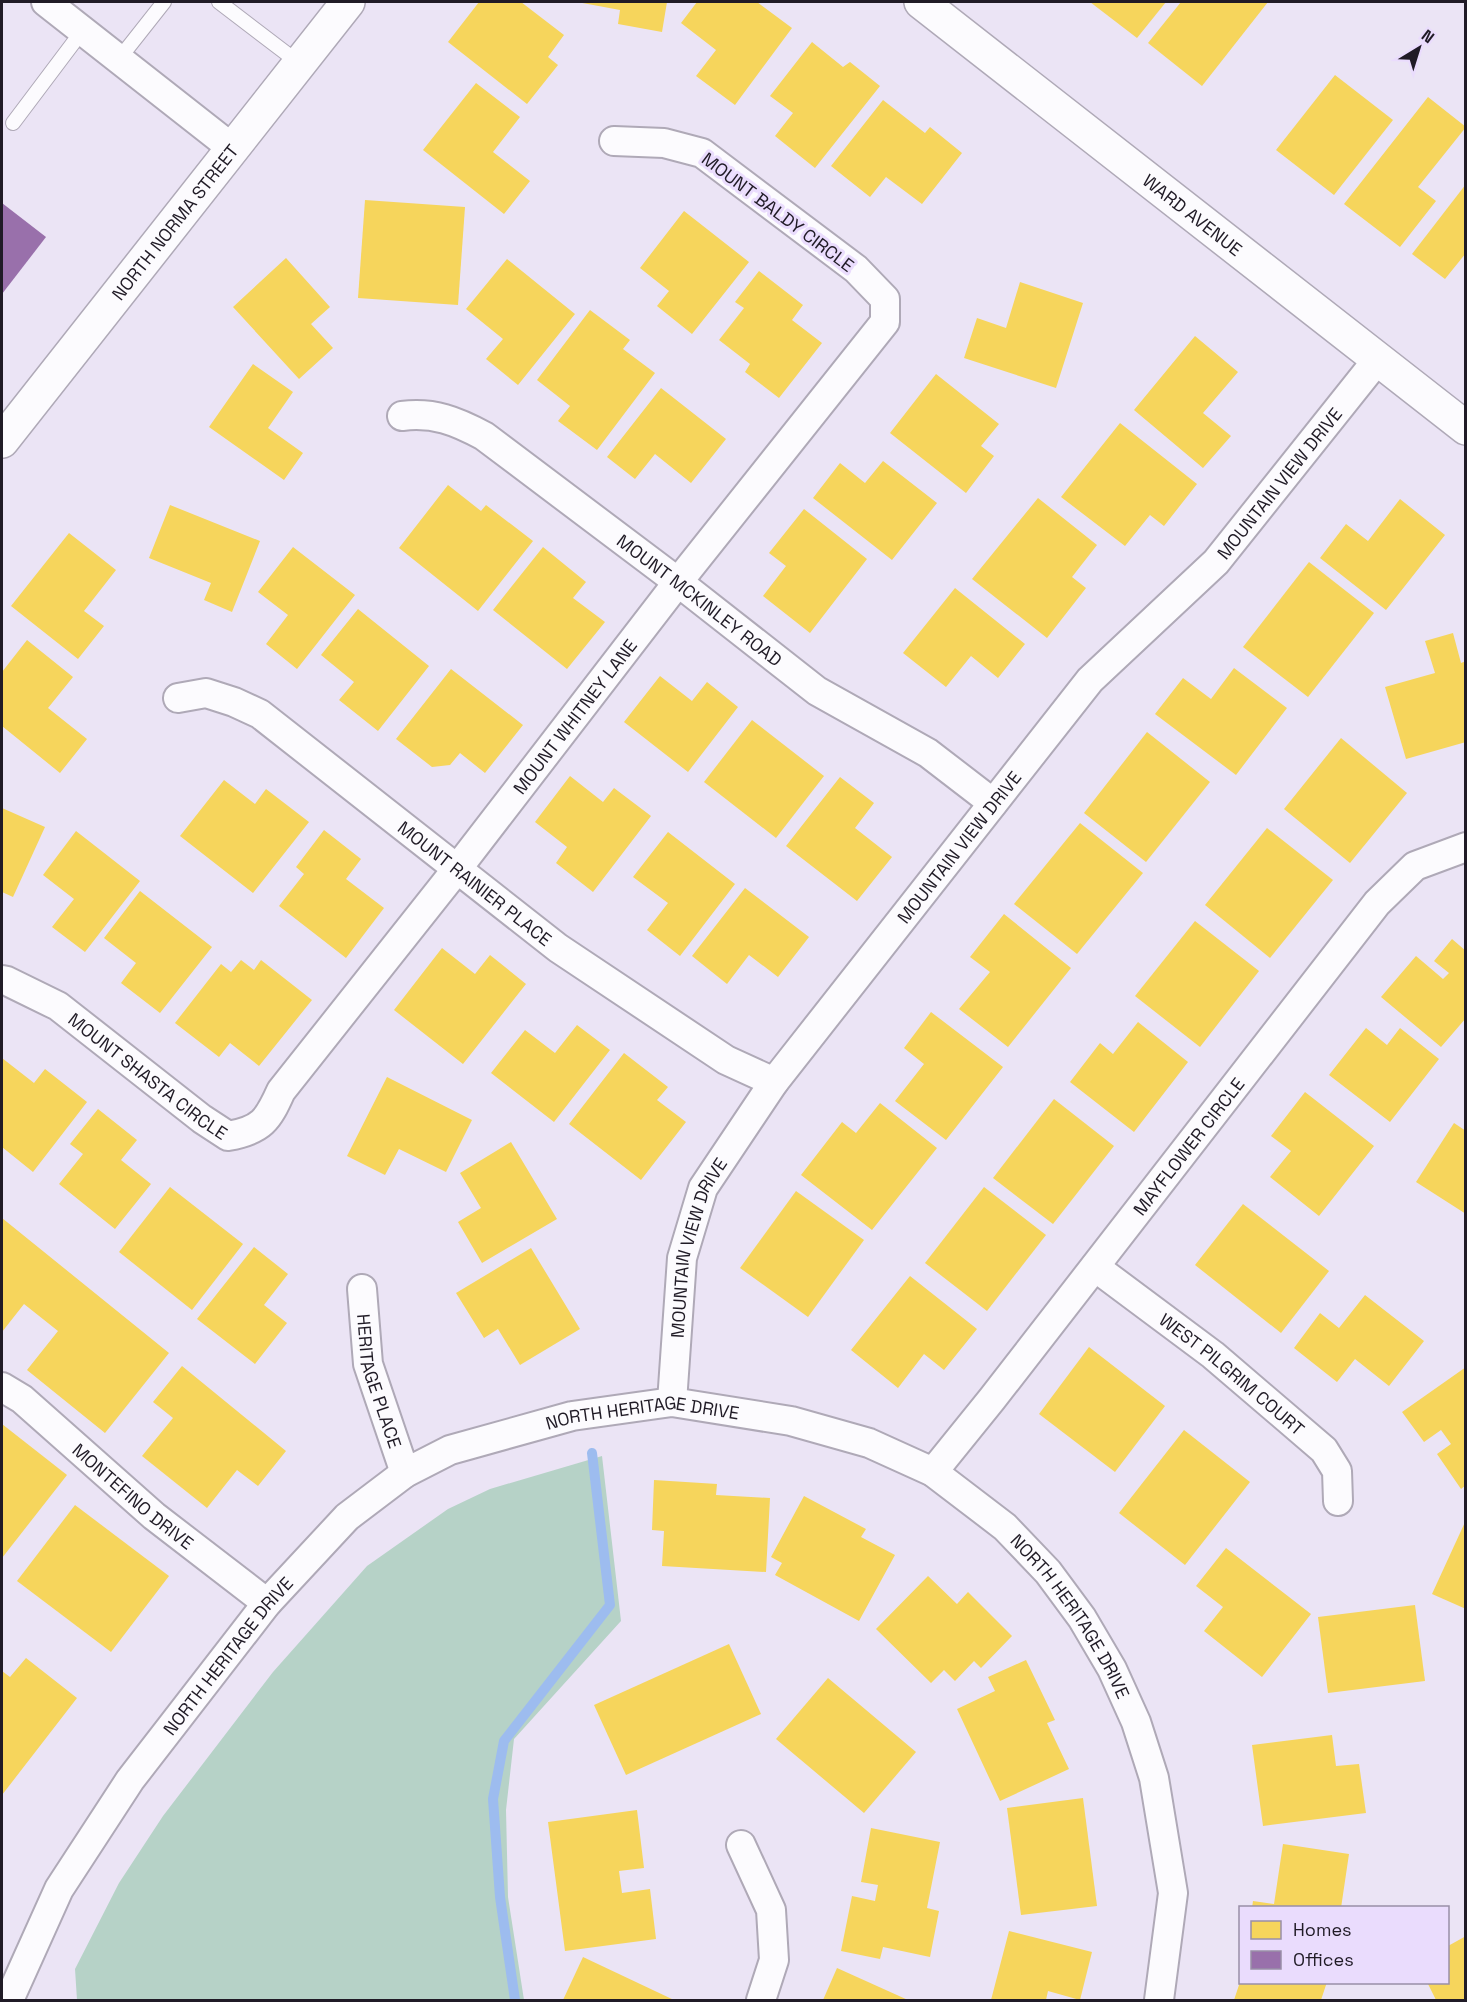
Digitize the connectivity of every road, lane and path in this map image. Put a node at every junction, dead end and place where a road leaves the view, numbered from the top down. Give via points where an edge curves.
1 (46, 2) edge
2 (164, 2) edge
3 (219, 2) edge
4 (348, 2) edge
5 (921, 2) edge
6 (83, 30) junction
7 (120, 59) junction
8 (299, 63) junction
9 (13, 123) dead end
10 (614, 141) dead end
11 (232, 148) junction
12 (871, 341) joint
13 (1378, 359) junction
14 (402, 416) dead end
15 (1466, 428) edge
16 (2, 441) edge
17 (678, 582) junction
18 (178, 698) dead end
19 (993, 802) junction
20 (1466, 847) edge
21 (457, 869) junction
22 (2, 980) edge
23 (774, 1082) junction
24 (281, 1090) joint
25 (1095, 1267) junction
26 (362, 1289) dead end
27 (2, 1387) edge
28 (672, 1402) junction
29 (933, 1472) junction
30 (405, 1473) junction
31 (1338, 1501) dead end
32 (267, 1603) junction
33 (741, 1845) dead end
34 (9, 2001) edge
35 (761, 2001) edge
36 (1159, 2001) edge

1 - 6 street
2 - 7 lane
3 - 8 lane
4 - 8 street, NORTH NORMA STREET
5 - 13 street, WARD AVENUE
6 - 7 street
6 - 9 lane
7 - 11 street
8 - 11 street, NORTH NORMA STREET
10 - 12 street, MOUNT BALDY CIRCLE via 664,143 702,153 856,269 885,299 885,322
11 - 16 street, NORTH NORMA STREET
12 - 17 street, MOUNT WHITNEY LANE
13 - 15 street, WARD AVENUE
13 - 19 street, MOUNTAIN VIEW DRIVE via 1216,562 1090,680
14 - 17 street, MOUNT MCKINLEY ROAD via 416,414 454,421 484,436
17 - 19 street, MOUNT MCKINLEY ROAD via 817,692 928,753
17 - 21 street, MOUNT WHITNEY LANE
18 - 21 street, MOUNT RAINIER PLACE via 206,693 260,714
19 - 23 street, MOUNTAIN VIEW DRIVE
20 - 25 street, MAYFLOWER CIRCLE via 1415,866 1377,903
21 - 23 street, MOUNT RAINIER PLACE via 607,981 726,1060
21 - 24 street, MOUNT WHITNEY LANE
22 - 24 street, MOUNT SHASTA CIRCLE via 58,1006 228,1136 247,1133 269,1117
23 - 28 street, MOUNTAIN VIEW DRIVE via 703,1188 682,1258
25 - 29 street, MAYFLOWER CIRCLE
25 - 31 street, WEST PILGRIM COURT via 1213,1355 1324,1450 1337,1471
26 - 30 street, HERITAGE PLACE via 368,1364
27 - 32 street, MONTEFINO DRIVE via 22,1399 154,1516
28 - 29 street, NORTH HERITAGE DRIVE via 791,1421 869,1443
28 - 30 street, NORTH HERITAGE DRIVE via 572,1416 450,1450
29 - 36 street, NORTH HERITAGE DRIVE via 1005,1527 1048,1572 1082,1618 1136,1722 1154,1778 1173,1893
30 - 32 street, NORTH HERITAGE DRIVE via 347,1517
32 - 34 street, NORTH HERITAGE DRIVE via 92,1835 58,1889
33 - 35 street via 771,1910 774,1960

